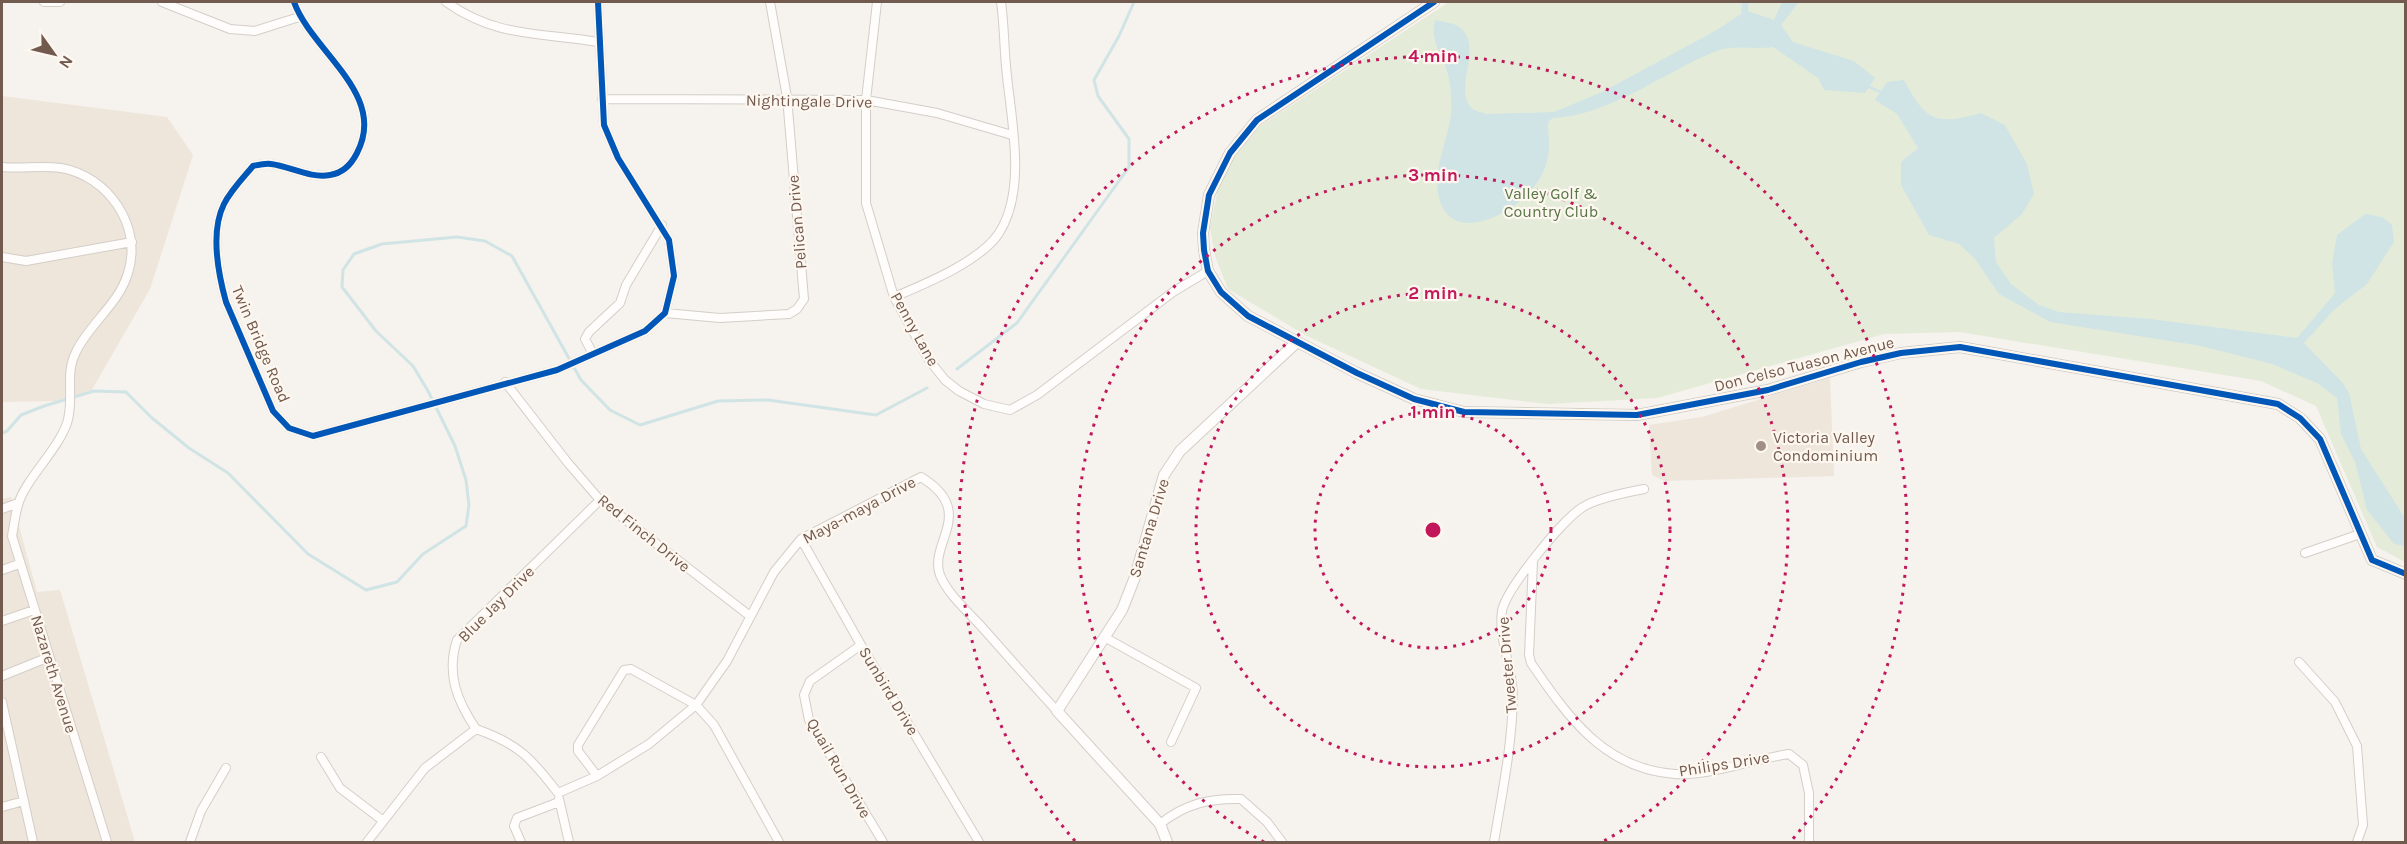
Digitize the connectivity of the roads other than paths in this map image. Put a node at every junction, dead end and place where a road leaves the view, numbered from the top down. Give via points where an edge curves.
1 (44, 2) edge
2 (60, 2) edge
3 (162, 2) edge
4 (294, 2) edge
5 (446, 2) edge
6 (598, 2) edge
7 (770, 2) edge
8 (877, 2) edge
9 (1001, 2) edge
10 (1434, 2) edge
11 (185, 5) edge
12 (299, 16) junction
13 (598, 42) junction
14 (787, 97) junction
15 (602, 99) junction
16 (866, 100) junction
17 (1012, 135) junction
18 (2, 167) edge
19 (662, 225) junction
20 (132, 243) junction
21 (2, 257) edge
22 (1208, 271) junction
23 (894, 297) junction
24 (665, 313) junction
25 (1296, 343) junction
26 (590, 355) junction
27 (505, 382) junction
28 (1644, 489) dead end
29 (600, 500) junction
30 (18, 503) junction
31 (2, 509) edge
32 (2360, 534) junction
33 (801, 539) junction
34 (2305, 553) dead end
35 (1533, 561) junction
36 (20, 564) junction
37 (2, 570) edge
38 (2406, 574) edge
39 (34, 610) junction
40 (750, 616) junction
41 (2, 621) edge
42 (1106, 638) junction
43 (861, 645) junction
44 (49, 657) junction
45 (2300, 662) dead end
46 (2, 676) edge
47 (2, 702) edge
48 (696, 705) junction
49 (1057, 711) junction
50 (476, 729) junction
51 (1171, 742) dead end
52 (321, 757) dead end
53 (226, 768) dead end
54 (597, 776) junction
55 (558, 793) junction
56 (24, 801) junction
57 (560, 802) junction
58 (2, 807) edge
59 (382, 820) junction
60 (1160, 824) junction
61 (33, 843) edge
62 (107, 843) edge
63 (190, 843) edge
64 (367, 843) edge
65 (521, 843) edge
66 (569, 843) edge
67 (779, 843) edge
68 (883, 843) edge
69 (979, 843) edge
70 (1167, 843) edge
71 (1282, 843) edge
72 (1494, 843) edge
73 (1809, 843) edge
74 (2357, 843) edge

1 - 2 street
3 - 11 street
4 - 12 street, Twin Bridge Road
5 - 13 street via 466,16 512,32
6 - 13 street
7 - 14 street, Pelican Drive
8 - 16 street, Penny Lane
9 - 17 street
10 - 22 street, Don Celso Tuason Avenue via 1257,120 1230,153 1209,195 1203,233
11 - 12 street via 230,29 255,31
12 - 27 street, Twin Bridge Road via 353,87 365,111 364,140 351,166 329,176 270,164 253,166 224,205 216,239 221,284 273,411 289,428 313,436
13 - 15 street
14 - 15 street, Nightingale Drive
14 - 16 street, Nightingale Drive
14 - 24 street, Pelican Drive via 804,299 789,314 720,318
15 - 19 street via 604,125 618,158
16 - 17 street, Nightingale Drive via 938,113
16 - 23 street, Penny Lane via 866,203
17 - 23 street via 1016,158 1012,200 999,233 974,256 934,280
18 - 20 street via 60,168 88,177 108,192 125,218
19 - 24 street via 674,259
19 - 26 street via 626,285 620,303 585,339
20 - 21 street via 26,261
20 - 30 street via 128,273 114,300 76,351 69,370 67,423
22 - 23 street, Penny Lane via 1173,292 1037,395 1010,410 984,404 945,380 929,360
22 - 25 street, Don Celso Tuason Avenue via 1221,292 1248,316
24 - 26 street, Twin Bridge Road via 645,331
25 - 32 street, Don Celso Tuason Avenue via 1414,399 1464,412 1515,415 1637,415 1768,390 1901,353 1960,347 2242,397 2278,404 2300,418 2320,439
25 - 42 street, Santana Drive via 1180,451 1164,475 1135,577
26 - 27 street, Twin Bridge Road via 556,370
27 - 29 street, Red Finch Drive
28 - 35 street, Tweeter Drive via 1583,507
29 - 40 street, Red Finch Drive
29 - 50 street, Blue Jay Drive via 457,640 451,658 456,692
30 - 31 street
30 - 36 street, Nazareth Avenue via 12,536
32 - 34 street
32 - 38 street, Don Celso Tuason Avenue via 2372,560
33 - 40 street, Maya-maya Drive via 774,572
33 - 43 street, Sunbird Drive
33 - 49 street, Maya-maya Drive via 910,480 921,477 935,485 945,501 949,525 939,573 966,611
35 - 72 street, Tweeter Drive via 1502,609 1513,694 1511,739
35 - 73 street, Philips Drive via 1531,663 1562,708 1592,740 1630,765 1676,774 1789,754 1803,765 1809,793
36 - 37 street
36 - 39 street, Nazareth Avenue
39 - 41 street
39 - 44 street, Nazareth Avenue
40 - 48 street, Maya-maya Drive via 727,661
42 - 49 street, Santana Drive
42 - 51 street via 1196,688
43 - 68 street, Quail Run Drive via 810,681 804,695 809,720
43 - 69 street, Sunbird Drive
44 - 46 street
44 - 62 street, Nazareth Avenue
45 - 74 street via 2335,702 2357,746 2363,825
47 - 56 street
48 - 54 street, Maya-maya Drive via 649,744
48 - 54 street via 631,669 624,670 578,745 578,751
48 - 67 street via 714,725
49 - 60 street, Maya-maya Drive
50 - 55 street via 505,739 533,760
50 - 59 street via 425,768
52 - 59 street via 340,788
53 - 63 street via 201,812
54 - 55 street, Maya-maya Drive
55 - 57 street
56 - 58 street
56 - 61 street
57 - 65 street via 517,818 514,826
57 - 66 street
59 - 64 street
60 - 70 street
60 - 71 street via 1178,810 1214,798 1241,799

